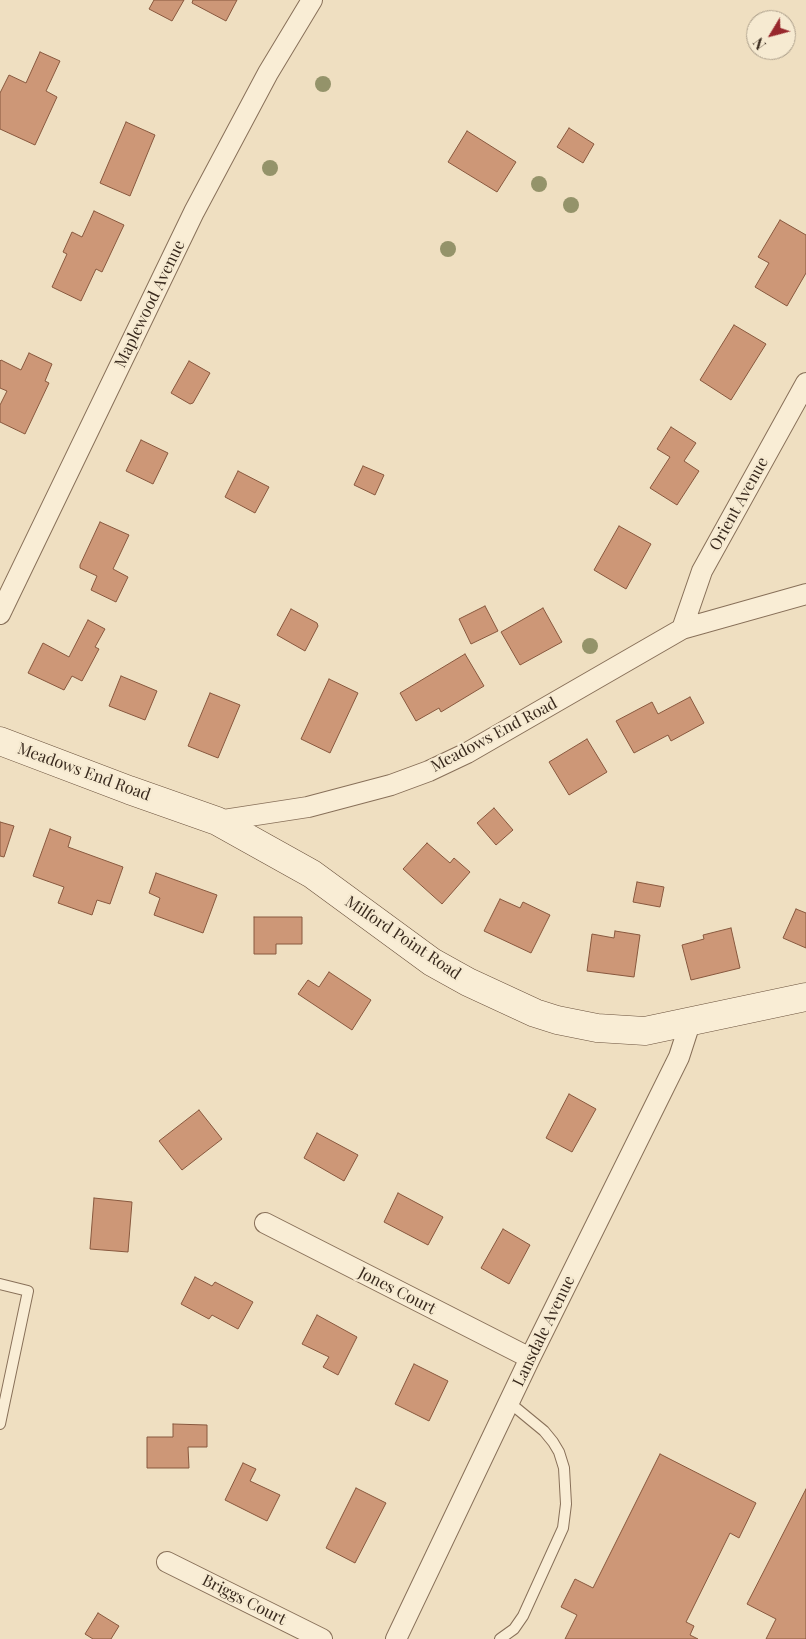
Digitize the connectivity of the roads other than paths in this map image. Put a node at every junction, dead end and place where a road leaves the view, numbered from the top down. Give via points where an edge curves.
1 (312, 0) edge
2 (806, 383) edge
3 (806, 594) edge
4 (0, 614) edge
5 (682, 630) junction
6 (0, 741) edge
7 (217, 821) junction
8 (806, 997) edge
9 (690, 1023) junction
10 (265, 1223) dead end
11 (0, 1284) edge
12 (530, 1358) junction
13 (510, 1403) junction
14 (0, 1424) edge
15 (167, 1562) dead end
16 (322, 1639) edge
17 (396, 1639) edge
18 (500, 1639) edge

1 - 4 street, Maplewood Avenue via 268,73 194,212
2 - 5 street, Orient Avenue via 702,570
3 - 5 street, Meadows End Road
5 - 7 street, Meadows End Road via 467,753 429,771 345,799
6 - 7 main road, Meadows End Road
7 - 9 main road, Milford Point Road via 312,874 432,962 535,1013 619,1030 645,1031
8 - 9 main road, Milford Point Road
9 - 12 street, Lansdale Avenue via 679,1057
10 - 12 street, Jones Court
11 - 14 lane via 28,1291
12 - 13 street, Lansdale Avenue
13 - 17 street, Lansdale Avenue
13 - 18 lane via 544,1431 556,1447 564,1468 566,1504 563,1528 523,1616
15 - 16 street, Briggs Court

